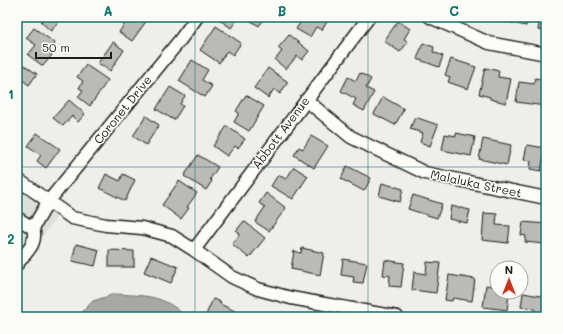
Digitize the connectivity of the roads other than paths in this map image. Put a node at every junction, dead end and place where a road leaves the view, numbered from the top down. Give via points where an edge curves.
1 (197, 17) edge
2 (369, 17) edge
3 (430, 17) edge
4 (546, 54) edge
5 (306, 100) junction
6 (17, 179) edge
7 (546, 198) edge
8 (48, 202) junction
9 (17, 219) edge
10 (33, 228) junction
11 (194, 250) junction
12 (17, 264) edge
13 (397, 317) edge

1 - 8 street, Coronet Drive
2 - 5 street, Abbott Avenue
3 - 4 street via 489,43
5 - 7 street, Malaluka Street via 351,137 425,173
5 - 11 street, Abbott Avenue
6 - 8 street
8 - 10 street, Coronet Drive
8 - 11 street via 72,218 106,225 142,228 172,236
9 - 10 street
10 - 12 street via 34,241
11 - 13 street via 232,278 258,289 291,298

